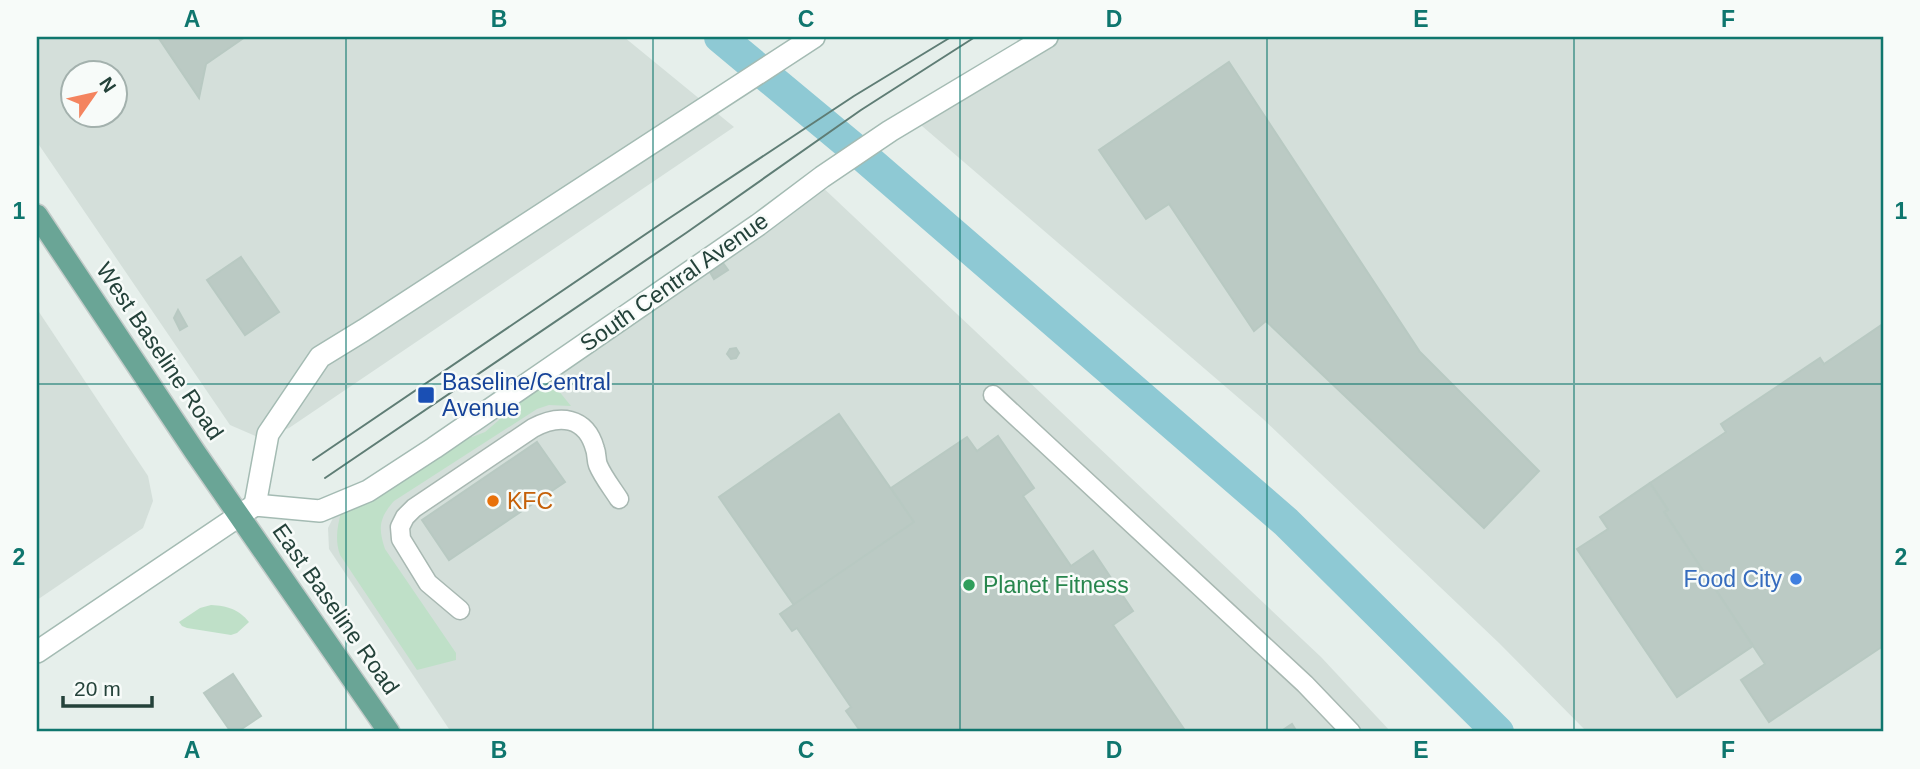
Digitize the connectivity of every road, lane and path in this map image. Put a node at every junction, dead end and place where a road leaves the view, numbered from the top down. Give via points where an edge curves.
1 (1047, 37) edge
2 (805, 43) edge
3 (37, 215) edge
4 (993, 395) dead end
5 (619, 499) dead end
6 (248, 510) junction
7 (460, 610) dead end
8 (37, 653) edge
9 (389, 732) edge
10 (1351, 732) edge

1 - 6 main road, South Central Avenue via 890,131 368,491 320,511
2 - 6 main road via 320,357 268,434
3 - 6 main road, West Baseline Road via 188,442
4 - 10 lane
5 - 7 lane via 598,465 590,436 575,422 561,419 533,428 414,508 404,517 401,538 428,583
6 - 8 main road
6 - 9 main road, East Baseline Road

